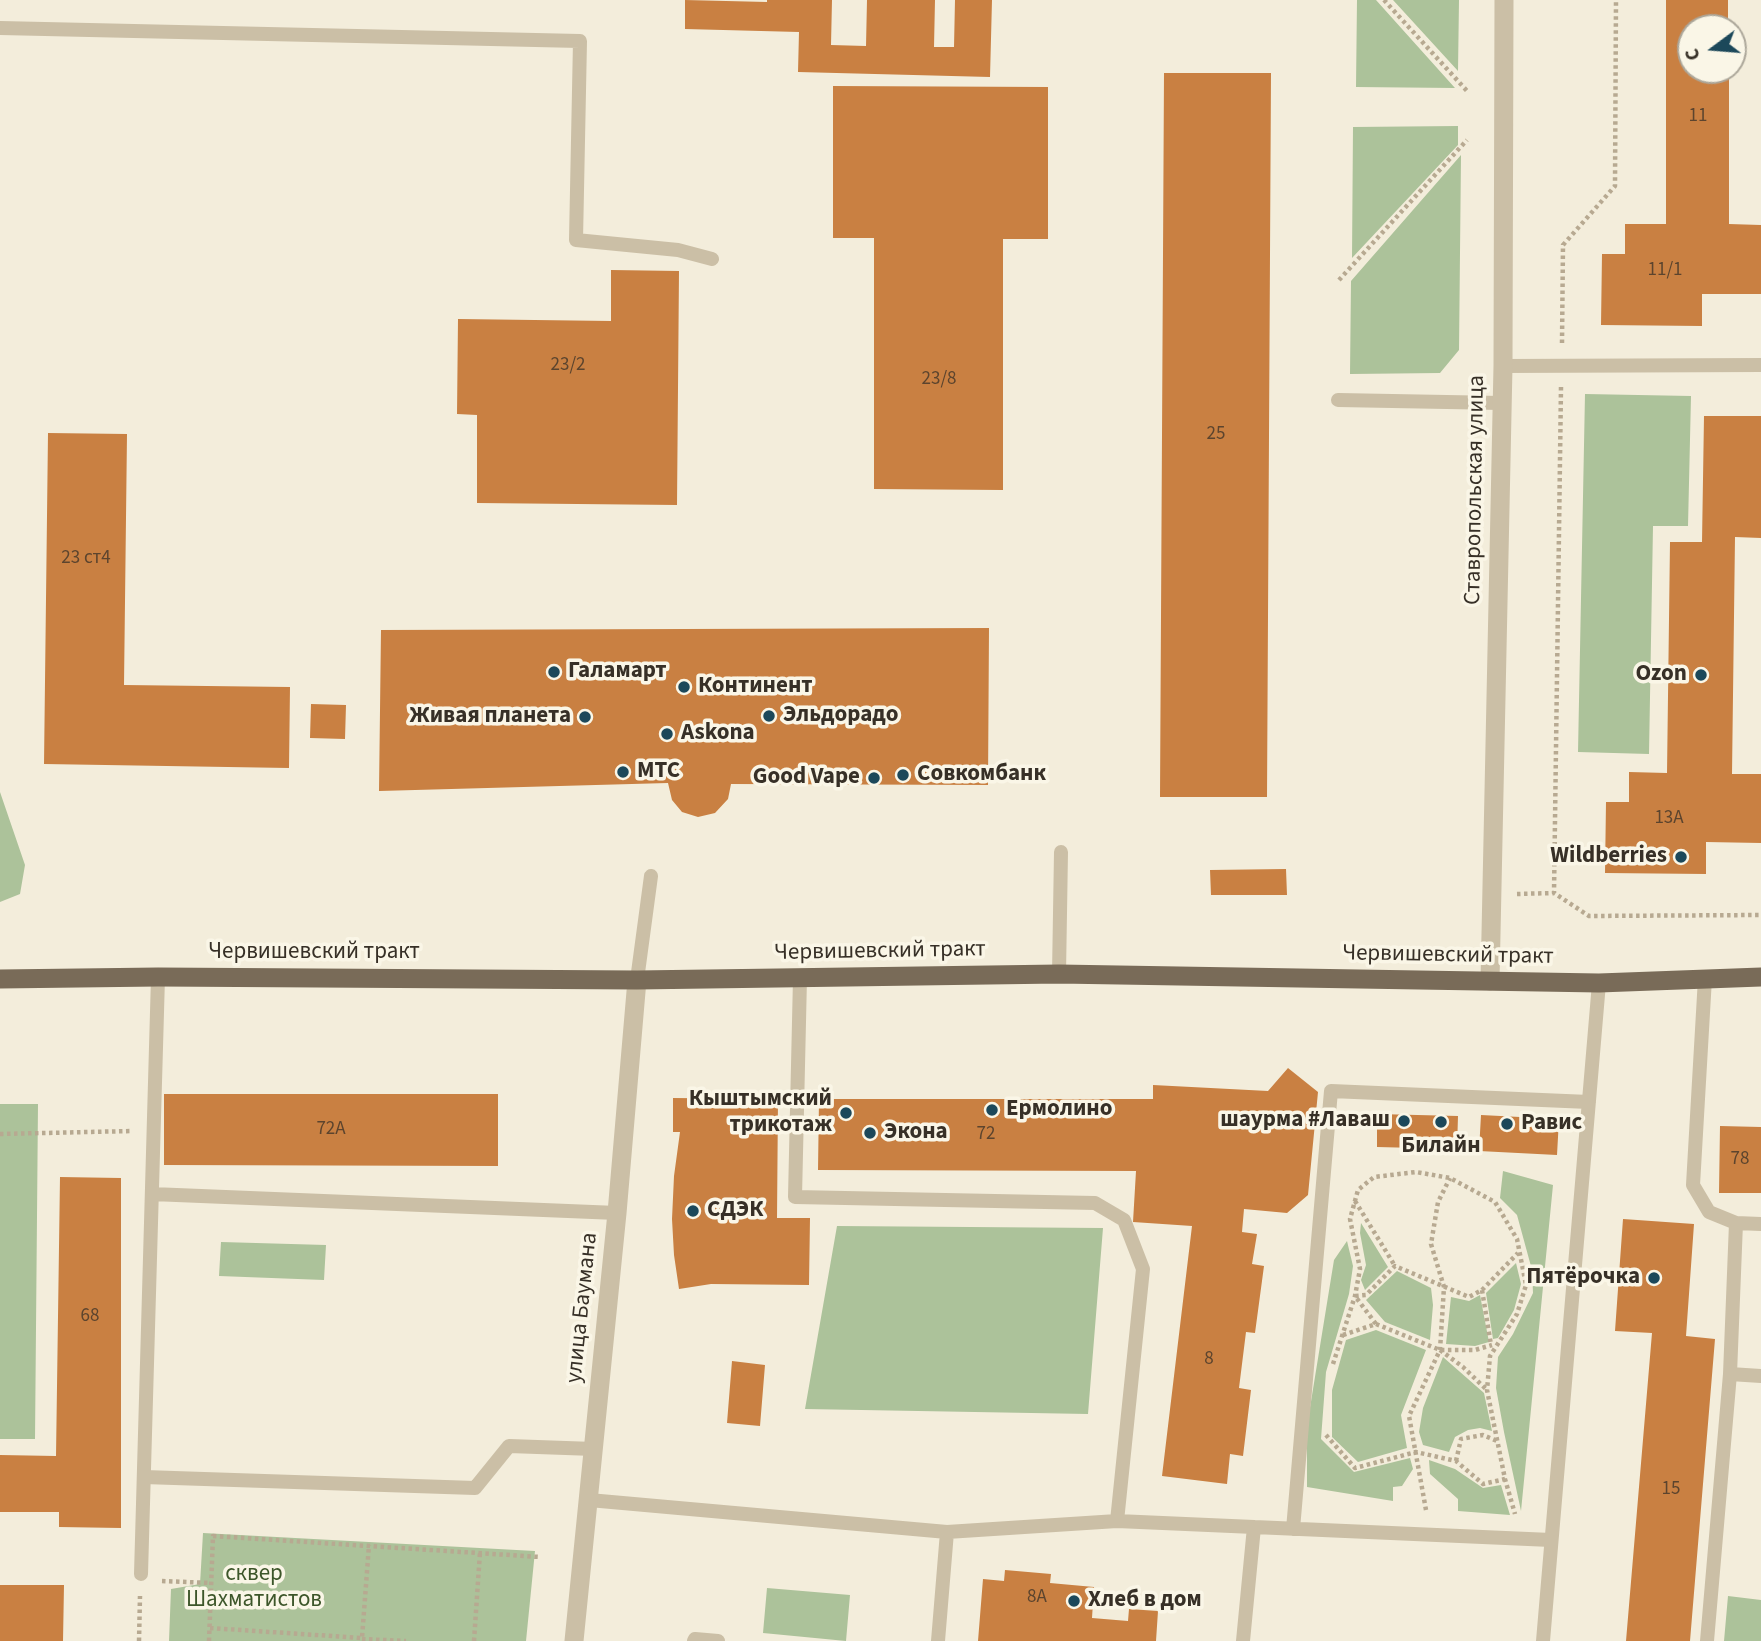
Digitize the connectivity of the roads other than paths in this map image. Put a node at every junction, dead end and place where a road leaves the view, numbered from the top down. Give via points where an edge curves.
1 (1504, 0) edge
2 (0, 28) edge
3 (712, 260) dead end
4 (1761, 365) edge
5 (1503, 366) junction
6 (1338, 400) dead end
7 (1502, 404) junction
8 (1061, 852) dead end
9 (652, 876) dead end
10 (1059, 974) junction
11 (158, 977) junction
12 (1761, 977) edge
13 (800, 978) junction
14 (1705, 978) junction
15 (0, 979) edge
16 (637, 980) junction
17 (1490, 981) junction
18 (1599, 983) junction
19 (1589, 1102) junction
20 (152, 1194) junction
21 (617, 1213) junction
22 (1736, 1223) junction
23 (1761, 1224) edge
24 (1730, 1374) junction
25 (1761, 1376) edge
26 (594, 1449) junction
27 (144, 1477) junction
28 (589, 1500) junction
29 (1117, 1521) junction
30 (1254, 1527) junction
31 (1293, 1529) junction
32 (947, 1532) junction
33 (1551, 1540) junction
34 (141, 1577) road end
35 (575, 1641) edge
36 (694, 1641) edge
37 (718, 1641) edge
38 (939, 1641) edge
39 (1243, 1641) edge
40 (1543, 1641) edge
41 (1707, 1641) edge

1 - 5 street, Ставропольская улица
2 - 3 lane via 580,41 576,240 678,250
4 - 5 lane
5 - 7 street, Ставропольская улица
6 - 7 lane
7 - 17 street, Ставропольская улица
8 - 10 lane
9 - 16 lane
10 - 13 main road, Червишевский тракт
10 - 17 main road, Червишевский тракт
11 - 15 main road, Червишевский тракт
11 - 16 main road, Червишевский тракт
11 - 20 lane
12 - 14 main road, Червишевский тракт
13 - 16 main road, Червишевский тракт
13 - 29 lane via 795,1196 1095,1203 1124,1220 1143,1269
14 - 18 main road, Червишевский тракт
14 - 22 lane via 1693,1185 1709,1212
16 - 21 street, улица Баумана
17 - 18 main road, Червишевский тракт
18 - 19 lane
19 - 31 lane via 1331,1091
19 - 33 lane
20 - 21 lane
20 - 27 lane
21 - 26 street, улица Баумана
22 - 23 lane
22 - 24 lane
24 - 25 lane
24 - 41 lane
26 - 27 lane via 509,1446 475,1488
26 - 28 street, улица Баумана
27 - 34 lane
28 - 32 lane
28 - 35 street, улица Баумана
29 - 30 lane
29 - 32 lane
30 - 31 lane
30 - 39 lane
31 - 33 lane
32 - 38 lane
33 - 40 lane
36 - 37 lane

